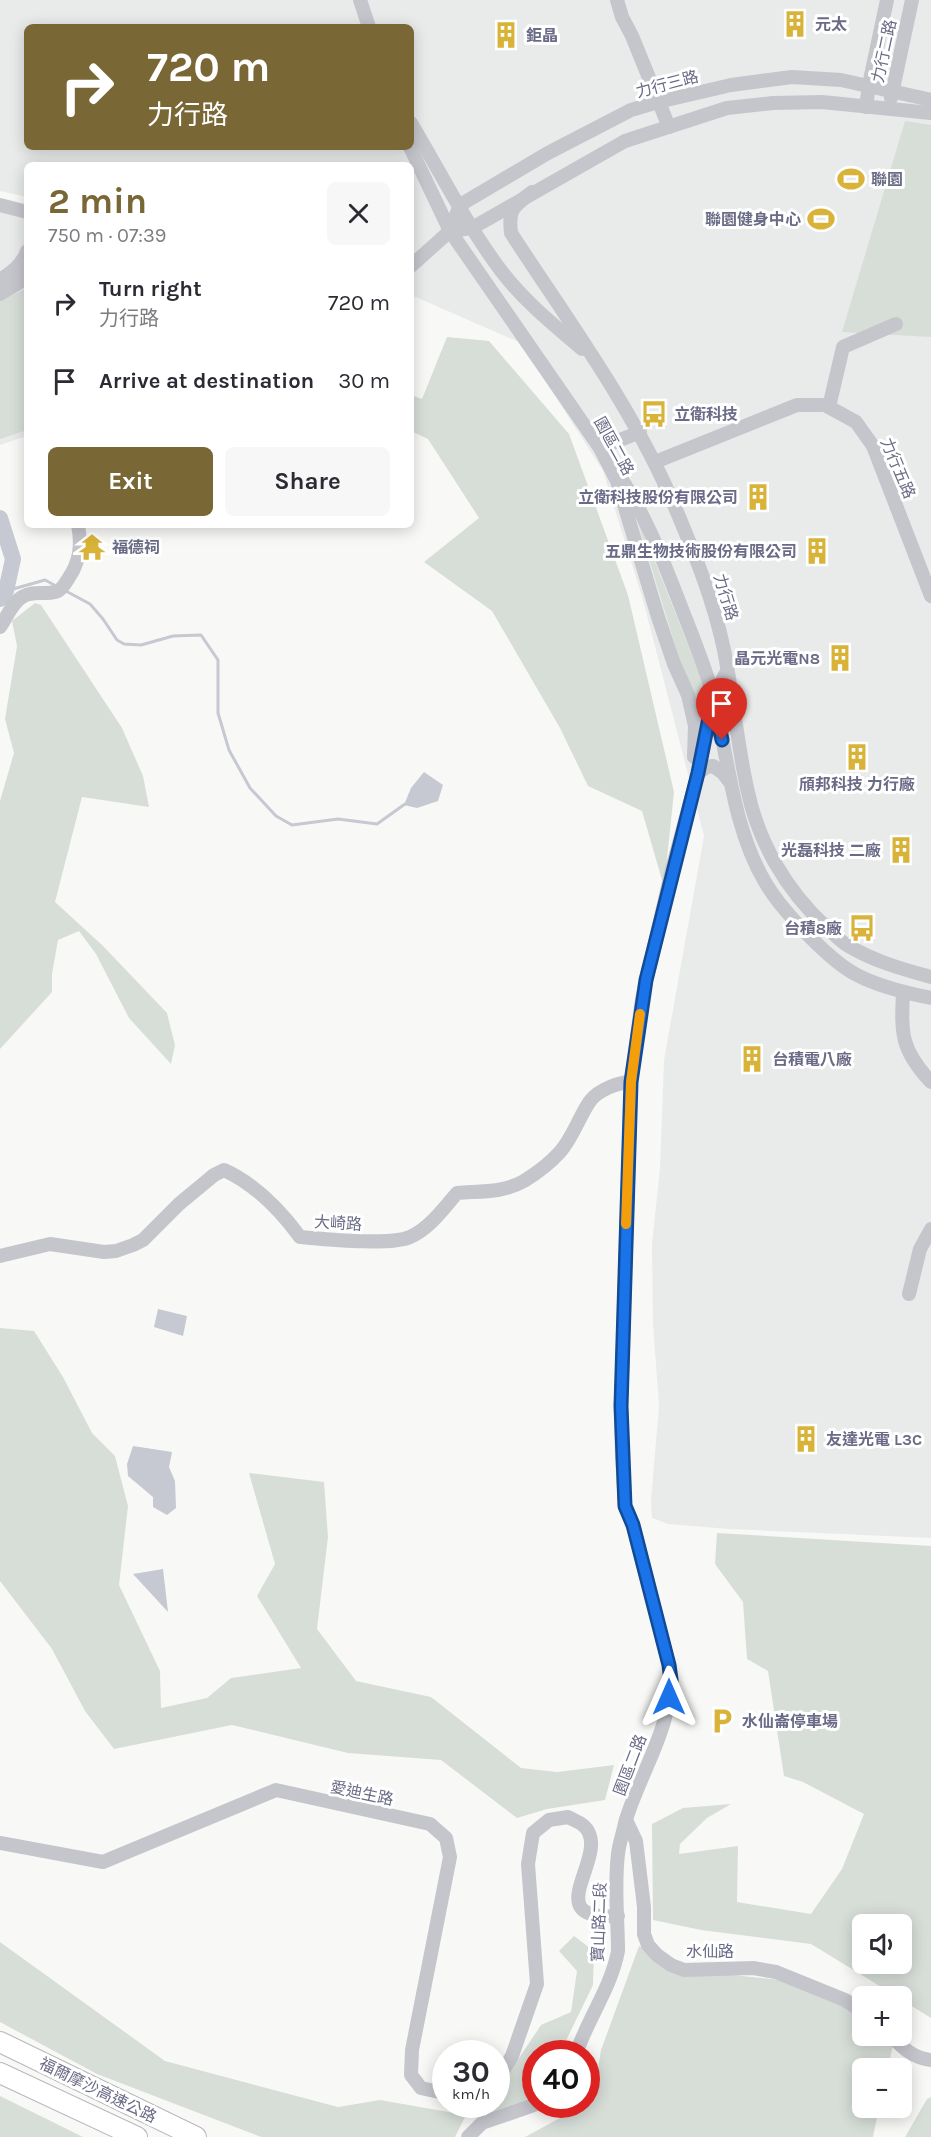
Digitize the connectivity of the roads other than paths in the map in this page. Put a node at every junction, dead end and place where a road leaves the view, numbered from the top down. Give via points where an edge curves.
1 (360, 0) edge
2 (617, 0) edge
3 (887, 0) edge
4 (912, 0) edge
5 (368, 24) edge
6 (869, 86) junction
7 (893, 91) junction
8 (931, 100) edge
9 (658, 102) junction
10 (866, 107) junction
11 (889, 109) junction
12 (931, 113) edge
13 (669, 127) junction
14 (414, 128) edge
15 (411, 150) edge
16 (532, 192) junction
17 (0, 205) edge
18 (460, 205) junction
19 (24, 211) edge
20 (472, 228) junction
21 (450, 231) junction
22 (24, 260) edge
23 (414, 263) edge
24 (24, 279) edge
25 (0, 280) edge
26 (0, 294) edge
27 (896, 324) dead end
28 (593, 358) junction
29 (829, 407) junction
30 (640, 432) junction
31 (600, 448) junction
32 (655, 462) junction
33 (78, 528) edge
34 (931, 596) edge
35 (0, 627) edge
36 (727, 671) junction
37 (713, 698) junction
38 (698, 773) junction
39 (730, 782) junction
40 (672, 869) junction
41 (931, 977) edge
42 (903, 993) junction
43 (931, 998) edge
44 (631, 1082) junction
45 (931, 1082) edge
46 (931, 1229) edge
47 (0, 1256) edge
48 (909, 1294) dead end
49 (626, 1820) junction
50 (0, 1843) edge
51 (618, 1916) junction
52 (852, 2005) edge
53 (581, 2040) edge
54 (0, 2042) edge
55 (901, 2046) edge
56 (510, 2059) edge
57 (931, 2060) edge
58 (0, 2073) edge
59 (432, 2090) edge
60 (522, 2109) edge
61 (137, 2137) edge
62 (196, 2137) edge
63 (468, 2137) edge

1 - 5 street
2 - 9 street
3 - 6 street, 力行二路
4 - 7 street, 力行二路
6 - 7 street, 力行三路
6 - 9 street, 力行三路 via 792,77
6 - 10 street, 力行二路
7 - 8 street, 力行三路
7 - 11 street, 力行二路
9 - 13 street
9 - 18 street, 力行三路 via 631,110 577,137
10 - 11 street
10 - 13 street via 822,102 773,103 726,108
11 - 12 street
13 - 16 street via 625,141
14 - 18 street
15 - 21 street, 園區二路
16 - 20 street
16 - 28 street, 力行路 via 510,214 511,233
17 - 19 street
18 - 20 street
18 - 21 street
20 - 21 street
20 - 28 street via 503,273 539,313
21 - 23 street
21 - 31 street, 園區二路
22 - 25 street
24 - 26 street
27 - 29 street via 843,347
28 - 30 street, 力行路
29 - 32 street, 力行五路 via 797,405
29 - 34 street, 力行五路 via 856,422 873,446
30 - 31 street
30 - 32 street, 力行路
31 - 37 street via 631,493 652,535 700,654
31 - 40 street, 園區二路 via 617,481 695,726 692,780
32 - 36 street, 力行路 via 702,575
33 - 35 street via 76,567 62,588 22,597
36 - 37 street, 園區二路
36 - 41 street, 力行路 via 747,790 766,849 787,884 844,943 873,959
37 - 38 street, 園區二路
37 - 39 street
38 - 39 street via 713,766
38 - 40 street, 園區二路
39 - 42 street via 764,882 789,917 856,975
40 - 44 street, 園區二路 via 642,999
42 - 43 street
42 - 45 street via 902,1030 907,1047 916,1066
44 - 47 street, 大崎路 via 591,1099 576,1129 547,1165 502,1191 457,1193 411,1237 379,1241 300,1237 257,1190 224,1170 133,1245 104,1252 50,1244
44 - 49 street, 園區二路 via 622,1466 625,1506 636,1535 671,1680 665,1720
46 - 48 street via 920,1249
49 - 51 street, 寶山路二段 via 618,1854
49 - 52 street, 水仙路 via 636,1840 639,1859 644,1935 657,1955 684,1970 753,1968 776,1972
50 - 59 street, 愛迪生路 via 102,1862 276,1790 430,1824 446,1838 450,1857 412,2050 411,2075 421,2088
51 - 53 street, 寶山路二段 via 615,1967
51 - 56 street via 591,1916 581,1909 578,1897 591,1843 586,1827 568,1817 549,1820 533,1833 528,1864 537,1984
54 - 62 highway, 福爾摩沙高速公路
55 - 57 street via 916,2057
58 - 61 highway, 福爾摩沙高速公路
60 - 63 street via 482,2123

